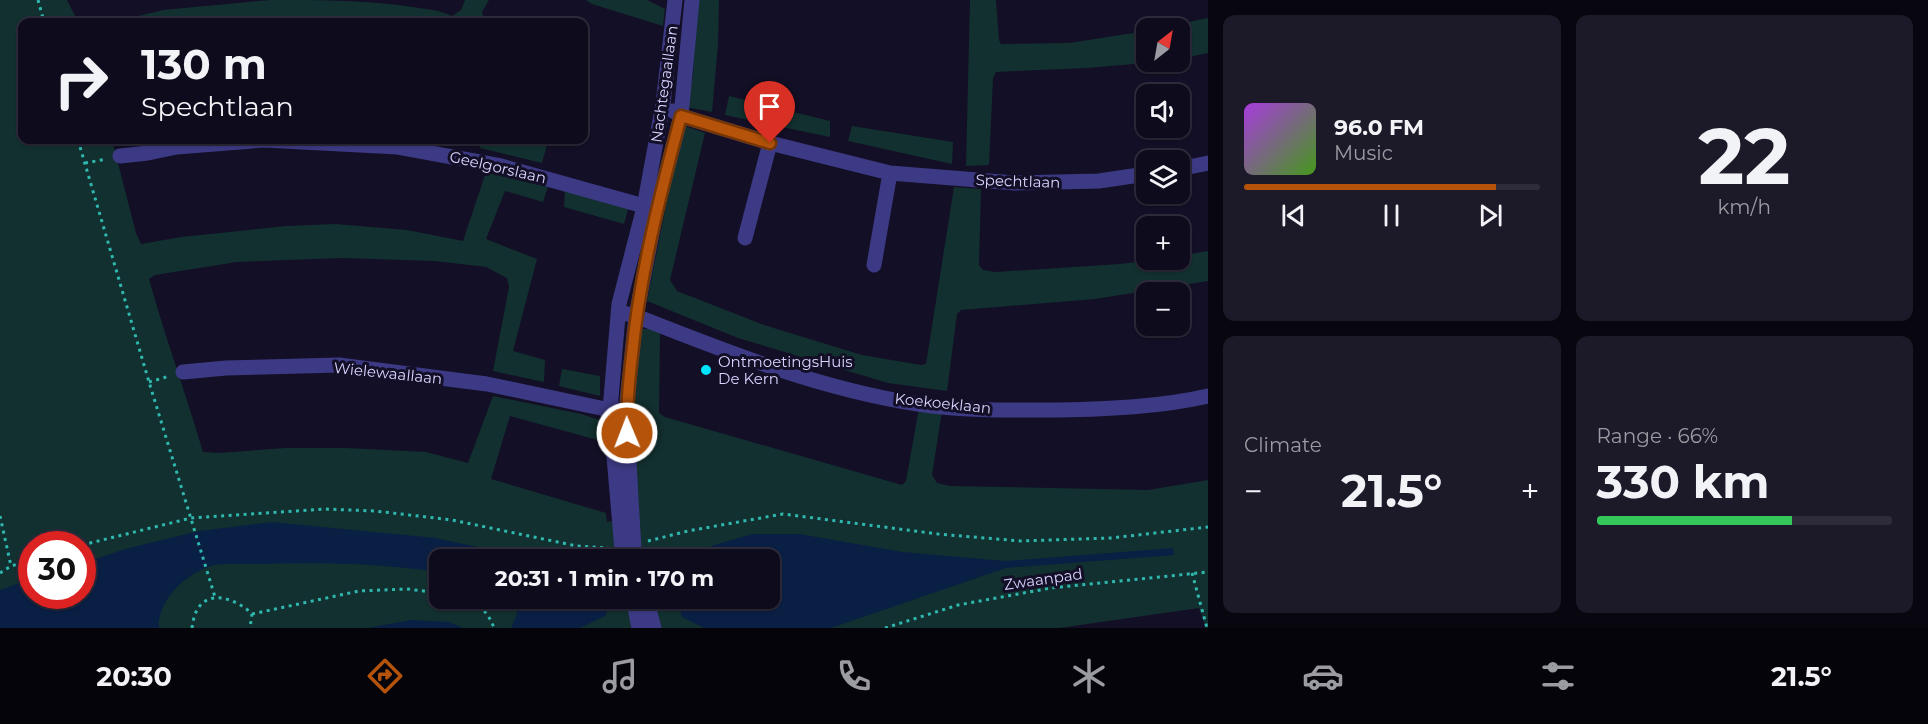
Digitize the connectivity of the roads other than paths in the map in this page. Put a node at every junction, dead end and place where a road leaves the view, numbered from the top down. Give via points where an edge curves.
1 (675, 0) edge
2 (692, 0) edge
3 (663, 104) junction
4 (681, 116) junction
5 (770, 143) junction
6 (214, 144) edge
7 (341, 144) edge
8 (120, 156) road end
9 (1208, 163) edge
10 (1190, 167) edge
11 (890, 173) junction
12 (1136, 175) edge
13 (650, 208) junction
14 (745, 238) dead end
15 (874, 264) dead end
16 (619, 312) junction
17 (636, 316) junction
18 (183, 372) road end
19 (1208, 396) edge
20 (610, 410) junction
21 (626, 410) junction
22 (628, 549) edge
23 (629, 549) edge
24 (635, 609) edge
25 (649, 609) edge
26 (639, 628) edge
27 (654, 628) edge

1 - 3 street, Nachtegaallaan
2 - 4 street, Nachtegaallaan
3 - 4 street, Spechtlaan
3 - 13 street, Nachtegaallaan
4 - 5 street, Spechtlaan
4 - 13 street, Nachtegaallaan
5 - 11 street, Spechtlaan
5 - 14 street
6 - 8 street, Geelgorslaan
7 - 13 street, Geelgorslaan via 398,147 501,166
9 - 10 street
11 - 12 street, Spechtlaan via 1015,183 1099,181
11 - 15 street
13 - 16 street, Nachtegaallaan
13 - 17 street, Nachtegaallaan
16 - 17 street, Koekoeklaan
16 - 20 street, Nachtegaallaan
17 - 19 street, Koekoeklaan via 764,364 918,404 1099,410
17 - 21 street, Nachtegaallaan
18 - 20 street, Wielewaallaan via 339,366 487,384
20 - 21 street, Wielewaallaan
20 - 22 street, Nachtegaallaan
21 - 23 street, Nachtegaallaan
24 - 26 street
25 - 27 street

